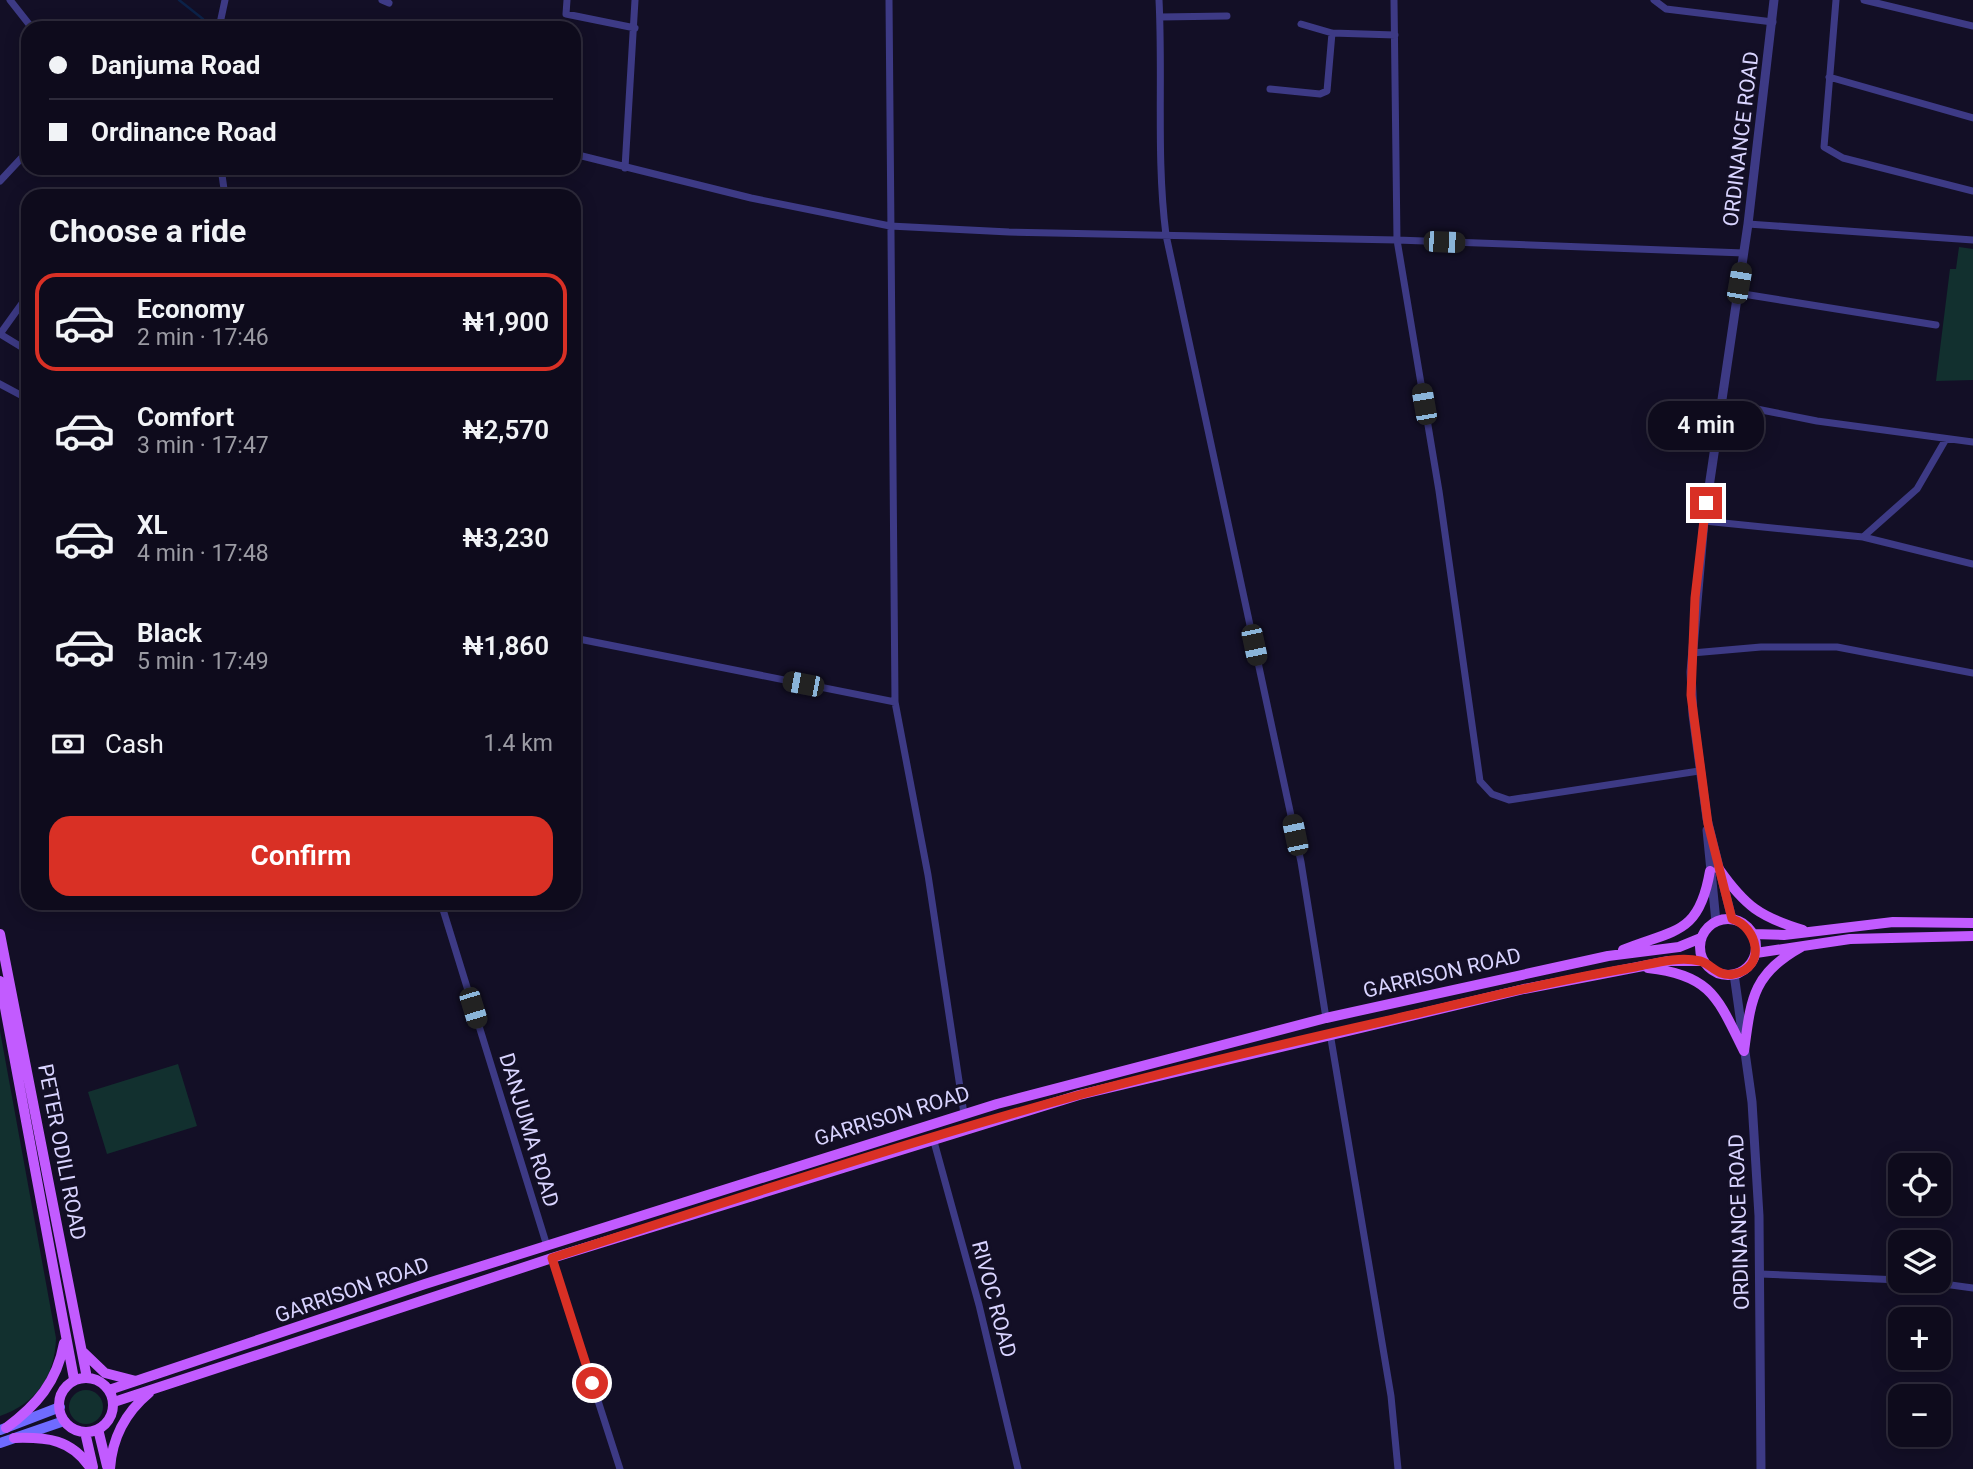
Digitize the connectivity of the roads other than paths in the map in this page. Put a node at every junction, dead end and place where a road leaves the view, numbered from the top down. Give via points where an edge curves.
1 (10, 0) edge
2 (225, 0) edge
3 (568, 0) edge
4 (635, 0) edge
5 (889, 0) edge
6 (1160, 0) edge
7 (1394, 0) edge
8 (1654, 0) edge
9 (1774, 0) edge
10 (1836, 0) edge
11 (1864, 0) edge
12 (1227, 16) dead end
13 (1160, 17) junction
14 (26, 21) edge
15 (220, 21) edge
16 (1773, 22) junction
17 (1301, 24) dead end
18 (1973, 26) edge
19 (635, 28) junction
20 (1332, 33) junction
21 (1395, 35) junction
22 (1829, 77) junction
23 (1270, 89) dead end
24 (1973, 118) edge
25 (581, 156) edge
26 (21, 158) edge
27 (625, 168) junction
28 (0, 181) edge
29 (1973, 191) edge
30 (1748, 224) junction
31 (890, 226) junction
32 (1166, 235) junction
33 (1397, 240) junction
34 (1973, 240) edge
35 (1744, 253) junction
36 (1737, 293) junction
37 (21, 305) edge
38 (1936, 325) dead end
39 (0, 334) edge
40 (21, 346) edge
41 (0, 384) edge
42 (21, 395) edge
43 (1721, 402) junction
44 (1946, 439) junction
45 (1973, 442) edge
46 (1704, 521) junction
47 (1863, 537) junction
48 (1973, 564) edge
49 (581, 639) edge
50 (1692, 653) junction
51 (1973, 673) edge
52 (895, 702) junction
53 (1699, 771) junction
54 (1715, 870) junction
55 (443, 910) edge
56 (1732, 919) junction
57 (1716, 922) junction
58 (1973, 923) edge
59 (1805, 931) junction
60 (0, 934) edge
61 (1753, 934) junction
62 (1973, 936) edge
63 (1701, 938) junction
64 (1808, 943) junction
65 (1, 949) edge
66 (1756, 953) junction
67 (1608, 956) junction
68 (1704, 961) junction
69 (1628, 968) junction
70 (1734, 974) junction
71 (0, 981) edge
72 (1326, 1018) junction
73 (1330, 1033) junction
74 (1744, 1051) junction
75 (964, 1114) junction
76 (933, 1138) junction
77 (547, 1246) junction
78 (552, 1258) junction
79 (1760, 1274) junction
80 (1888, 1279) edge
81 (1951, 1284) edge
82 (1973, 1287) edge
83 (65, 1333) junction
84 (81, 1350) junction
85 (87, 1377) junction
86 (74, 1380) junction
87 (143, 1382) junction
88 (155, 1389) junction
89 (109, 1390) junction
90 (114, 1402) junction
91 (60, 1407) junction
92 (64, 1421) junction
93 (3, 1429) edge
94 (98, 1429) junction
95 (85, 1432) junction
96 (13, 1438) junction
97 (0, 1443) edge
98 (92, 1469) edge
99 (109, 1469) edge
100 (620, 1469) edge
101 (1018, 1469) edge
102 (1398, 1469) edge
103 (1761, 1469) edge

1 - 14 street
2 - 15 street
3 - 19 street via 566,14
4 - 19 street
5 - 31 street
6 - 13 street
7 - 21 street
8 - 16 street via 1665,9
9 - 16 street, ORDINANCE ROAD
10 - 22 street
11 - 18 street
12 - 13 street
13 - 32 street via 1160,162
16 - 30 street, ORDINANCE ROAD
17 - 20 street
19 - 27 street
20 - 21 street
20 - 23 street via 1327,91
21 - 33 street
22 - 24 street
22 - 29 street via 1824,147 1830,154
25 - 27 street
26 - 28 street
27 - 31 street
30 - 34 street
30 - 35 street, ORDINANCE ROAD
31 - 32 street
31 - 52 street
32 - 33 street
32 - 72 street via 1301,862
33 - 35 street
33 - 53 street via 1480,781 1492,794 1509,800
35 - 36 street, ORDINANCE ROAD
36 - 38 street
36 - 43 street, ORDINANCE ROAD
37 - 39 street
39 - 40 street
41 - 42 street
43 - 44 street
43 - 46 street, ORDINANCE ROAD
44 - 45 street
44 - 47 street via 1917,489
46 - 47 street
46 - 50 street, ORDINANCE ROAD
47 - 48 street
49 - 52 street
50 - 51 street via 1837,647
50 - 53 street, ORDINANCE ROAD
52 - 75 street via 928,874
53 - 54 street, ORDINANCE ROAD
54 - 56 street, ORDINANCE ROAD
54 - 57 street, ORDINANCE ROAD
54 - 59 main road via 1750,908
54 - 67 main road via 1702,904 1685,927
55 - 77 street, DANJUMA ROAD
56 - 57 main road
56 - 61 main road
57 - 63 main road
58 - 59 main road via 1893,922
59 - 61 main road
60 - 65 main road, PETER ODILI ROAD
61 - 66 main road
62 - 64 main road via 1889,936
63 - 67 main road, GARRISON ROAD via 1679,947
63 - 68 main road
64 - 66 main road
64 - 74 main road via 1781,958 1756,988
65 - 84 main road, PETER ODILI ROAD
66 - 70 main road via 1747,968
67 - 72 main road, GARRISON ROAD
68 - 69 main road, GARRISON ROAD
68 - 70 main road via 1713,971
69 - 73 main road, GARRISON ROAD
69 - 74 main road via 1669,971 1706,986 1719,1001
70 - 74 street, ORDINANCE ROAD
71 - 83 main road, PETER ODILI ROAD
72 - 75 main road, GARRISON ROAD
73 - 76 main road, GARRISON ROAD via 1079,1095
73 - 102 street via 1377,1309
74 - 79 street, ORDINANCE ROAD via 1754,1127
75 - 77 main road, GARRISON ROAD
76 - 78 main road, GARRISON ROAD
76 - 101 street, RIVOC ROAD
77 - 87 main road, GARRISON ROAD
78 - 88 main road, GARRISON ROAD
78 - 100 street
79 - 80 street
79 - 103 street, ORDINANCE ROAD
81 - 82 street
83 - 86 main road, PETER ODILI ROAD
83 - 93 main road via 61,1358 43,1395
84 - 85 main road, PETER ODILI ROAD
84 - 87 main road via 105,1373
85 - 86 main road
85 - 89 main road
86 - 91 main road via 62,1393
87 - 89 main road, GARRISON ROAD
88 - 90 main road, GARRISON ROAD
88 - 99 main road via 120,1428
89 - 90 main road
90 - 94 main road via 112,1415
91 - 92 main road
91 - 93 main road
92 - 95 main road
92 - 96 main road
94 - 95 main road
94 - 99 main road
95 - 98 main road
96 - 97 main road
96 - 98 main road via 61,1442 79,1452

